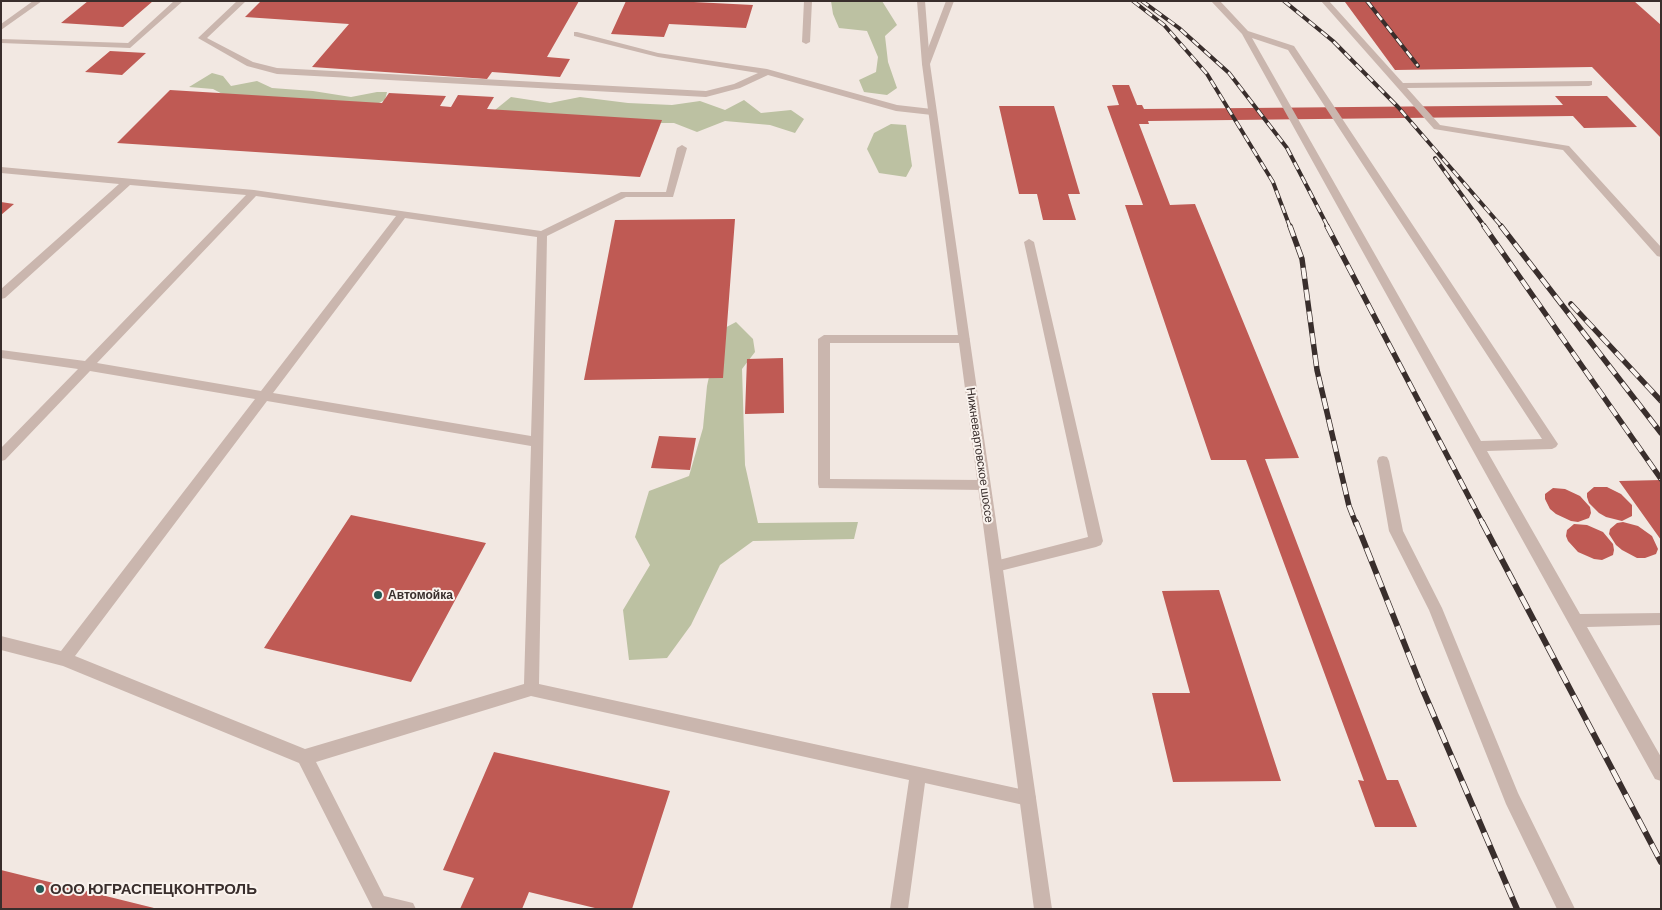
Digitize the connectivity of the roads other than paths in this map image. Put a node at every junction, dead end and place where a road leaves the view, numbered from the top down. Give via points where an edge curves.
1 (38, 1) edge
2 (179, 1) edge
3 (242, 1) edge
4 (808, 1) edge
5 (921, 1) edge
6 (950, 1) edge
7 (1215, 1) edge
8 (1325, 1) edge
9 (1, 28) edge
10 (577, 34) dead end
11 (1245, 34) junction
12 (1, 41) edge
13 (806, 42) dead end
14 (926, 64) junction
15 (767, 72) junction
16 (1589, 83) dead end
17 (1400, 86) junction
18 (932, 112) junction
19 (682, 148) dead end
20 (1, 170) edge
21 (127, 182) junction
22 (254, 193) junction
23 (402, 215) junction
24 (542, 234) junction
25 (1029, 242) dead end
26 (1661, 254) edge
27 (1, 295) edge
28 (964, 339) junction
29 (1, 354) edge
30 (88, 366) junction
31 (263, 397) junction
32 (538, 442) junction
33 (1477, 446) junction
34 (1, 456) edge
35 (1384, 461) dead end
36 (984, 485) junction
37 (996, 566) junction
38 (1661, 619) edge
39 (1575, 620) junction
40 (1, 644) edge
41 (64, 659) junction
42 (531, 689) junction
43 (305, 757) junction
44 (1661, 773) edge
45 (918, 774) junction
46 (1028, 798) junction
47 (407, 909) edge
48 (899, 909) edge
49 (1043, 909) edge
50 (1566, 909) edge

1 - 9 street
2 - 12 street via 130,46
3 - 15 street via 202,38 250,64 277,71 706,94 737,86
4 - 13 street
5 - 14 street, Нижневартовское шоссе
6 - 14 street
7 - 11 street
8 - 17 street
10 - 15 street via 658,55
11 - 33 street
11 - 33 street via 1291,48 1552,444
14 - 18 street, Нижневартовское шоссе
15 - 18 street via 896,108
16 - 17 street
17 - 26 street via 1437,127 1566,148
18 - 28 street, Нижневартовское шоссе
19 - 24 street via 670,195 624,194
20 - 21 street
21 - 22 street
21 - 27 street
22 - 23 street
22 - 30 street
23 - 24 street
23 - 31 street
24 - 32 street
25 - 37 street via 1096,541
28 - 36 street, Нижневартовское шоссе
28 - 36 street via 824,339 824,484
29 - 30 street
30 - 31 street
30 - 34 street
31 - 32 street
31 - 41 street
32 - 42 street
33 - 39 street
35 - 50 street via 1396,531 1435,608 1512,798
36 - 37 street, Нижневартовское шоссе
37 - 46 street, Нижневартовское шоссе
38 - 39 street
39 - 44 street
40 - 41 street
41 - 43 street
42 - 43 street
42 - 45 street
43 - 47 street via 379,903
45 - 46 street
45 - 48 street
46 - 49 street, Нижневартовское шоссе

